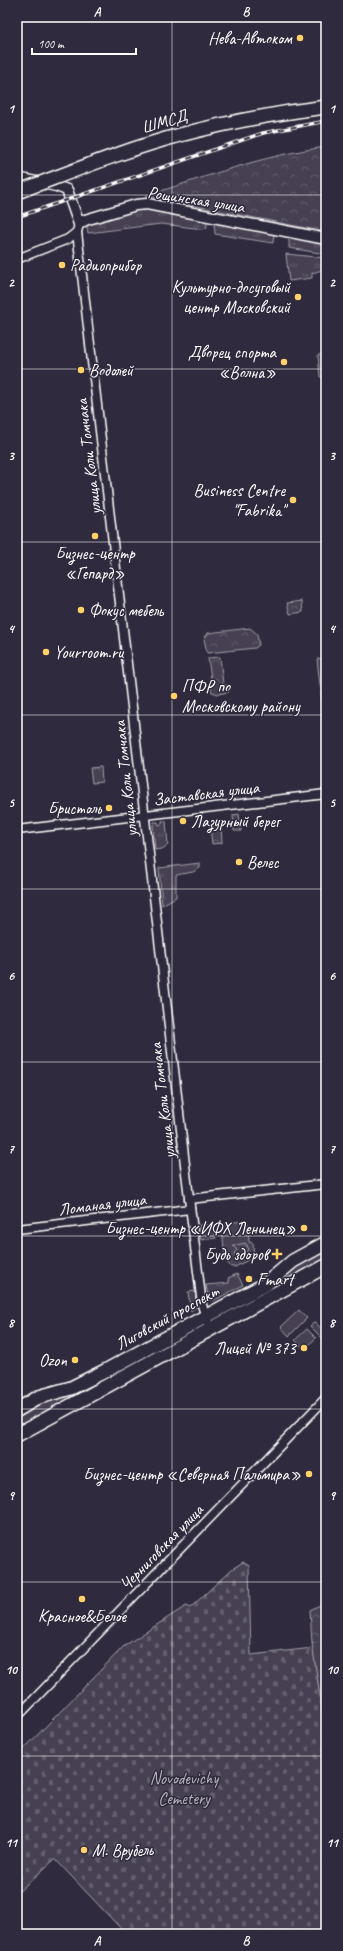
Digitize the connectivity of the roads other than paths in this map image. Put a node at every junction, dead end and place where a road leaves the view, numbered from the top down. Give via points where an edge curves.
1 (326, 106) edge
2 (17, 178) edge
3 (17, 191) edge
4 (78, 228) junction
5 (326, 239) edge
6 (17, 259) edge
7 (326, 794) edge
8 (144, 815) junction
9 (17, 830) edge
10 (326, 1184) edge
11 (189, 1199) junction
12 (190, 1209) junction
13 (17, 1229) edge
14 (326, 1243) edge
15 (326, 1266) edge
16 (207, 1323) junction
17 (326, 1398) edge
18 (17, 1410) edge
19 (17, 1435) edge
20 (17, 1717) edge

1 - 3 main road, ШМСД, bridge via 265,113 179,132 136,145
2 - 4 street via 67,190
4 - 5 street, Рощинская улица via 85,220 147,204
4 - 6 street via 68,239
4 - 8 street, улица Коли Томчака
7 - 8 street, Заставская улица
8 - 9 street, Заставская улица
8 - 11 street, улица Коли Томчака
10 - 11 street
11 - 12 street, улица Коли Томчака
12 - 13 street, Ломаная улица
12 - 16 street, улица Коли Томчака
14 - 16 main road, Лиговский проспект via 293,1261 266,1284
15 - 16 main road, Лиговский проспект
16 - 18 main road, Лиговский проспект via 91,1379 39,1398
16 - 19 main road, Лиговский проспект
17 - 20 street, Черниговская улица

